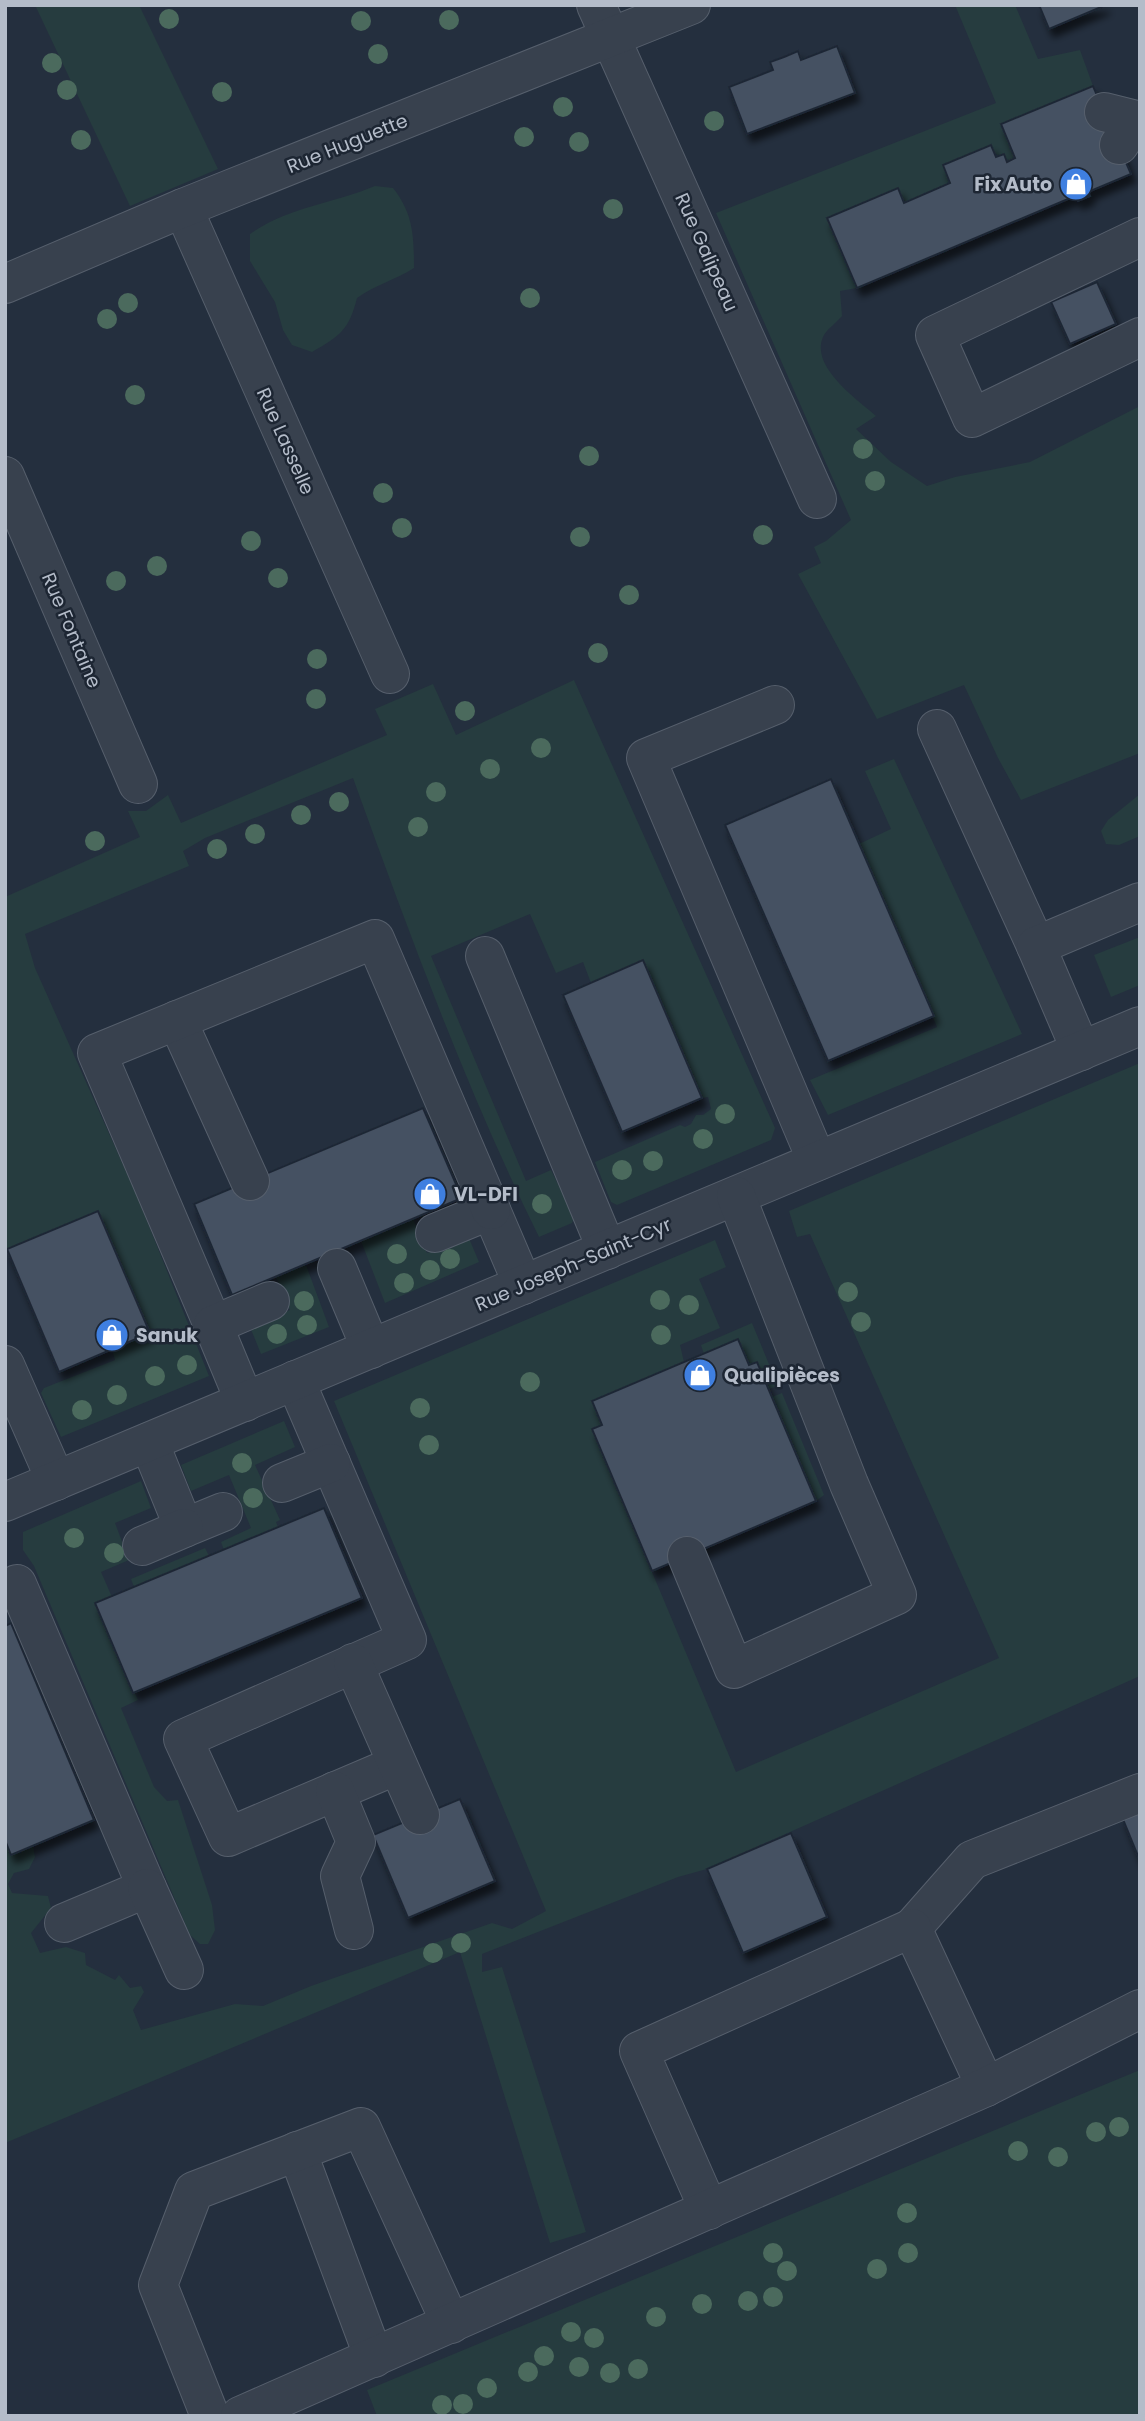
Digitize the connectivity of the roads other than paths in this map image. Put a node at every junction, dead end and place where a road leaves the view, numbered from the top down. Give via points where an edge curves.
1 (691, 5) edge
2 (603, 22) edge
3 (183, 208) junction
4 (1140, 237) edge
5 (5, 284) edge
6 (1140, 337) edge
7 (5, 476) edge
8 (817, 499) dead end
9 (390, 674) dead end
10 (775, 705) dead end
11 (937, 729) dead end
12 (138, 784) dead end
13 (1140, 902) edge
14 (1036, 946) junction
15 (485, 956) dead end
16 (177, 1020) junction
17 (1140, 1026) edge
18 (1081, 1051) junction
19 (817, 1161) junction
20 (250, 1181) dead end
21 (736, 1196) junction
22 (491, 1210) junction
23 (435, 1233) dead end
24 (607, 1250) junction
25 (337, 1268) dead end
26 (523, 1285) junction
27 (270, 1301) dead end
28 (213, 1325) junction
29 (371, 1349) junction
30 (5, 1365) edge
31 (295, 1380) junction
32 (245, 1402) junction
33 (149, 1442) junction
34 (331, 1462) junction
35 (56, 1480) junction
36 (282, 1483) dead end
37 (5, 1502) edge
38 (223, 1512) dead end
39 (184, 1528) junction
40 (142, 1546) dead end
41 (687, 1556) dead end
42 (9, 1576) edge
43 (353, 1663) junction
44 (397, 1765) junction
45 (335, 1791) junction
46 (1140, 1793) edge
47 (420, 1815) dead end
48 (147, 1888) junction
49 (64, 1923) dead end
50 (912, 1928) junction
51 (354, 1930) dead end
52 (184, 1970) dead end
53 (1140, 2009) edge
54 (986, 2087) junction
55 (297, 2151) junction
56 (709, 2210) junction
57 (451, 2324) junction
58 (374, 2358) junction
59 (210, 2416) edge
60 (240, 2416) edge

1 - 2 street, Rue Huguette
2 - 3 street, Rue Huguette
2 - 8 street, Rue Galipeau
3 - 5 street, Rue Huguette
3 - 9 street, Rue Lasselle
4 - 6 street via 934,335 972,418
7 - 12 street, Rue Fontaine
10 - 19 street via 646,758
11 - 14 street
13 - 14 street
14 - 18 street
15 - 24 street
16 - 20 street
16 - 22 street via 374,939
16 - 28 street via 97,1053
17 - 18 street, Rue Joseph-Saint-Cyr
18 - 19 street, Rue Joseph-Saint-Cyr
19 - 21 street, Rue Joseph-Saint-Cyr
21 - 24 street, Rue Joseph-Saint-Cyr
21 - 41 street via 897,1595 734,1670
22 - 23 street
22 - 26 street
24 - 26 street, Rue Joseph-Saint-Cyr
25 - 29 street
26 - 29 street, Rue Joseph-Saint-Cyr
27 - 28 street
28 - 32 street
29 - 31 street, Rue Joseph-Saint-Cyr
30 - 35 street
31 - 32 street, Rue Joseph-Saint-Cyr
31 - 34 street
32 - 33 street, Rue Joseph-Saint-Cyr
33 - 35 street, Rue Joseph-Saint-Cyr
33 - 39 street
34 - 36 street
34 - 43 street via 407,1640
35 - 37 street, Rue Joseph-Saint-Cyr
38 - 39 street
39 - 40 street
42 - 48 street
43 - 44 street
43 - 45 street via 183,1739 228,1838
44 - 45 street
44 - 47 street
45 - 51 street via 356,1842 340,1876
46 - 50 street via 972,1860
48 - 49 street
48 - 52 street
50 - 54 street
50 - 56 street via 639,2051
53 - 54 street
54 - 56 street
55 - 57 street via 361,2127
55 - 58 street
55 - 59 street via 194,2191 158,2285
56 - 57 street
57 - 58 street
58 - 60 street

